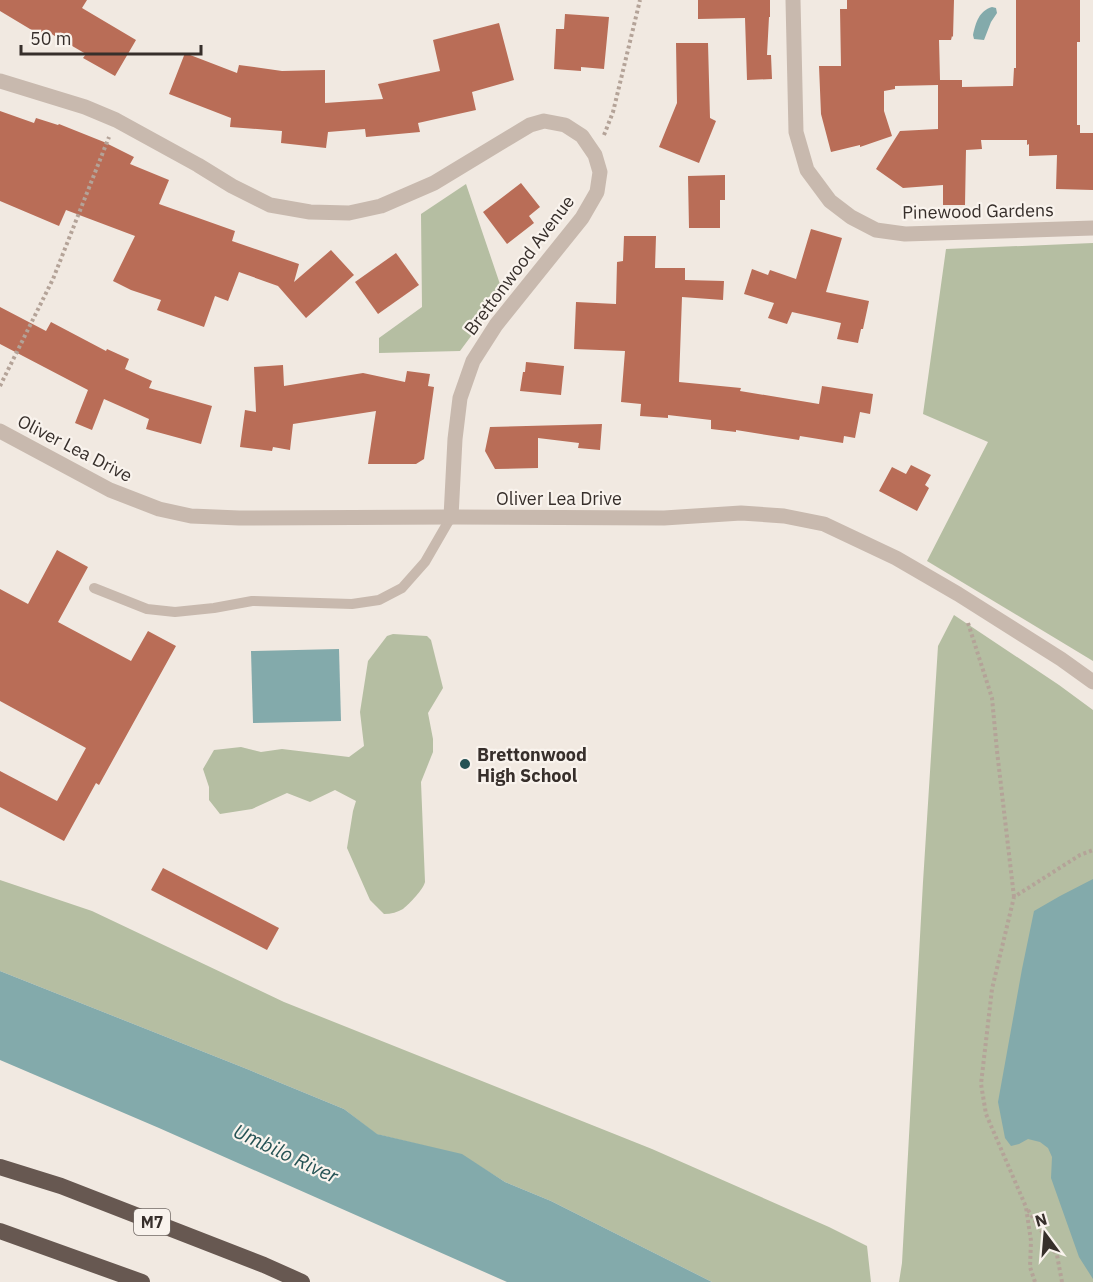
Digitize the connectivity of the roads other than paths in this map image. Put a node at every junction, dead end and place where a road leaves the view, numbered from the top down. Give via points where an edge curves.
1 (793, 0) edge
2 (0, 81) edge
3 (1093, 228) edge
4 (0, 431) edge
5 (452, 517) junction
6 (94, 588) dead end
7 (1093, 682) edge
8 (0, 1167) edge
9 (0, 1231) edge
10 (142, 1282) edge
11 (303, 1282) edge

1 - 3 street, Pinewood Gardens via 796,132 807,170 830,201 851,217 876,230 905,234
2 - 5 street, Brettonwood Avenue via 116,120 270,205 310,212 349,213 381,206 434,183 530,125 544,121 565,125 582,136 596,155 600,172 597,192 582,218 496,325 473,361 460,398
4 - 5 street, Oliver Lea Drive via 110,490 159,509 191,516
5 - 6 lane via 425,562 402,588 379,600 352,604 252,602 175,612 147,609
5 - 7 street, Oliver Lea Drive via 664,518 741,513 824,524 896,558 958,594
8 - 11 highway, M7
9 - 10 highway

